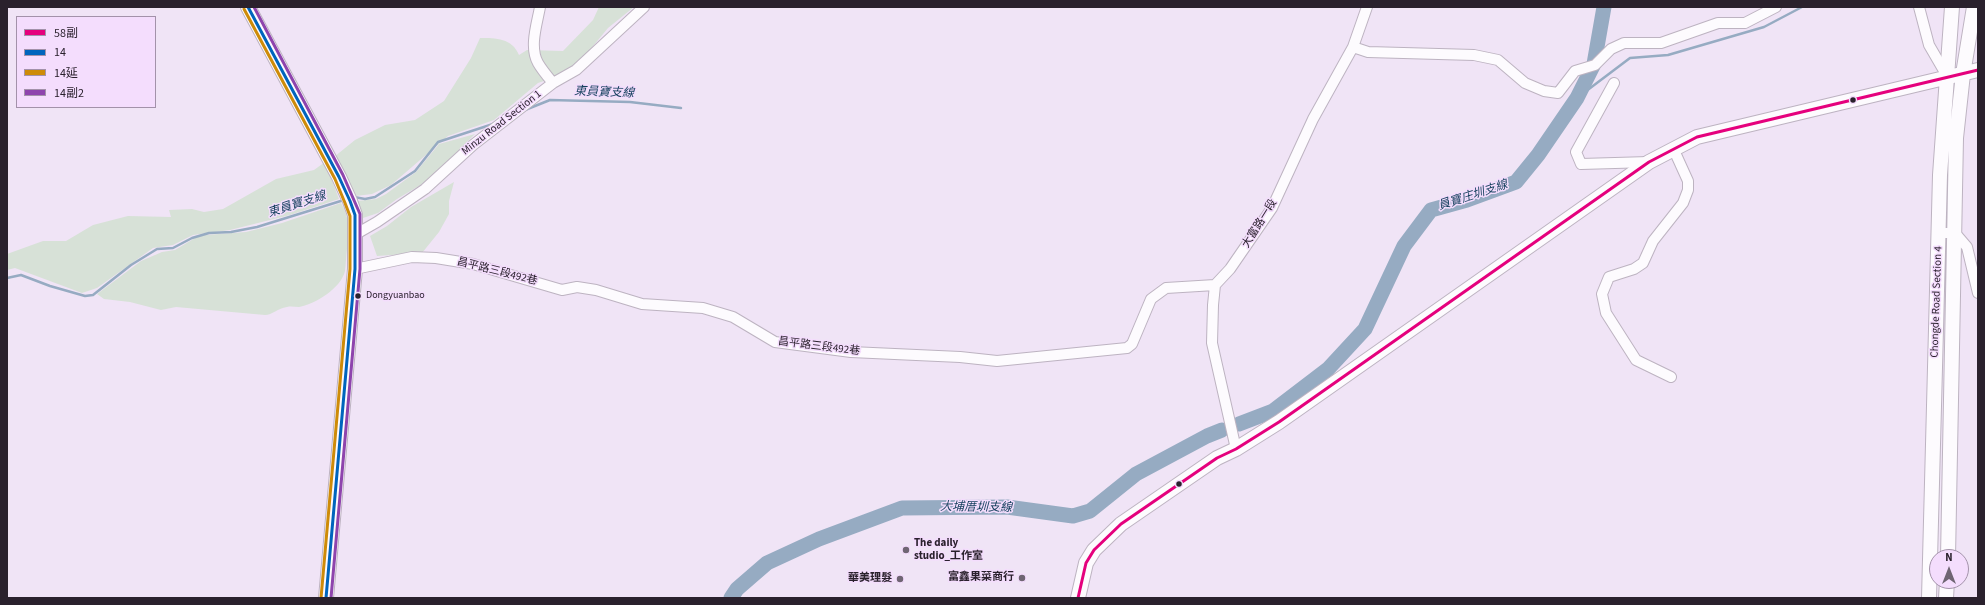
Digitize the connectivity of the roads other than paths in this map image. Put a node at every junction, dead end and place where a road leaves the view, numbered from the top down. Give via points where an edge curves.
1 (248, 7) edge
2 (540, 7) edge
3 (644, 7) edge
4 (1366, 7) edge
5 (1776, 7) edge
6 (1919, 7) edge
7 (1952, 7) edge
8 (1974, 7) edge
9 (1353, 47) junction
10 (1978, 70) edge
11 (1963, 74) junction
12 (1948, 78) junction
13 (553, 83) junction
14 (1614, 83) dead end
15 (1673, 148) junction
16 (1649, 162) junction
17 (1939, 233) junction
18 (1955, 233) junction
19 (356, 234) junction
20 (355, 269) junction
21 (1216, 285) junction
22 (1978, 293) edge
23 (1671, 377) dead end
24 (1236, 450) junction
25 (1948, 549) edge
26 (326, 598) edge
27 (1078, 598) edge
28 (1929, 598) edge

1 - 19 street via 348,197 354,214
2 - 13 street via 535,48 538,62
3 - 13 street, Minzu Road Section 1 via 576,70
4 - 9 street, 大富路一段
5 - 9 street via 1745,23 1718,23 1661,42 1624,43 1610,49 1595,64 1575,70 1558,93 1544,91 1525,83 1498,60 1474,55 1368,52
6 - 12 street via 1929,45
7 - 12 street, Chongde Road Section 4
8 - 11 street, Chongde Road Section 4
9 - 21 street, 大富路一段 via 1313,119 1272,208
10 - 11 street
11 - 12 street
11 - 18 street, Chongde Road Section 4 via 1956,138
12 - 15 street via 1697,137
12 - 17 street, Chongde Road Section 4 via 1940,175
13 - 19 street, Minzu Road Section 1 via 473,145 425,189
14 - 16 street via 1576,152 1581,164
15 - 16 street
15 - 23 street via 1688,181 1688,190 1682,203 1653,241 1643,263 1634,269 1609,277 1602,294 1606,312 1636,360
16 - 24 street
17 - 18 street
17 - 28 street, Chongde Road Section 4
18 - 22 street via 1967,247
18 - 25 street, Chongde Road Section 4
19 - 20 street
20 - 21 street, 昌平路三段492巷 via 412,256 436,258 473,264 562,290 577,287 642,304 703,308 733,317 775,342 851,352 997,361 1127,348 1132,344 1151,299 1166,288
20 - 26 street
21 - 24 street via 1212,344
24 - 27 street via 1217,458 1121,524 1094,550 1086,563

